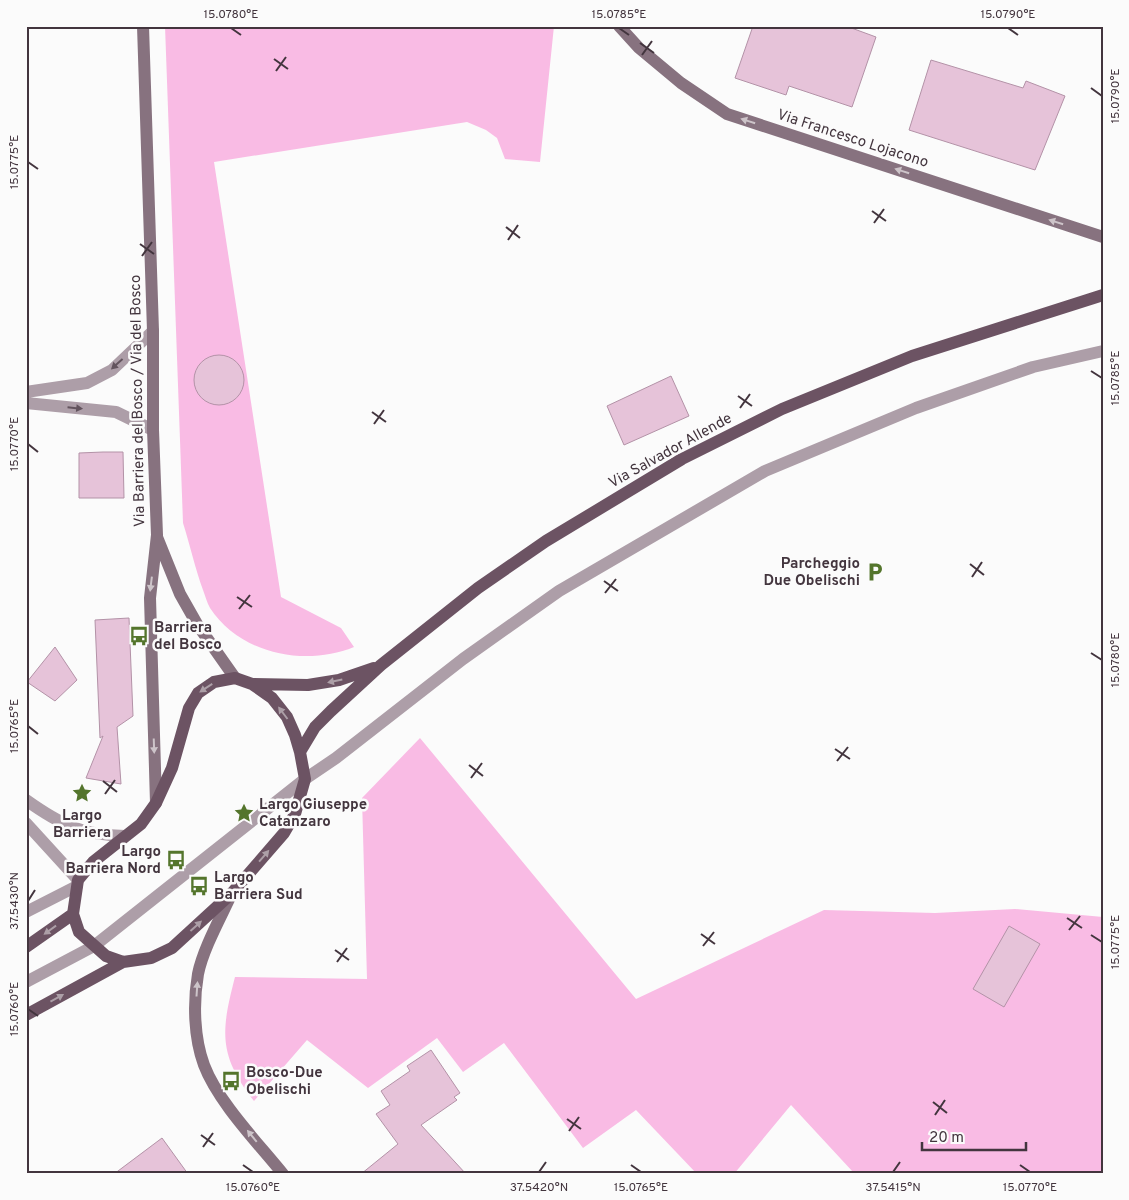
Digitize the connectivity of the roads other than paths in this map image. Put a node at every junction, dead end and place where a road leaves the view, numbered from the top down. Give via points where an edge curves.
1 (143, 26) edge
2 (619, 26) edge
3 (1103, 237) edge
4 (1103, 295) edge
5 (1103, 303) edge
6 (1064, 308) junction
7 (153, 331) junction
8 (1103, 351) edge
9 (26, 392) edge
10 (26, 403) edge
11 (153, 430) junction
12 (157, 535) junction
13 (381, 665) junction
14 (235, 678) junction
15 (252, 684) junction
16 (300, 752) junction
17 (305, 779) junction
18 (26, 800) edge
19 (156, 803) junction
20 (26, 823) edge
21 (125, 836) junction
22 (77, 883) junction
23 (232, 893) junction
24 (26, 912) edge
25 (73, 914) junction
26 (94, 946) junction
27 (26, 947) edge
28 (123, 962) junction
29 (26, 982) edge
30 (26, 1015) edge
31 (283, 1174) edge

1 - 7 main road, Via Barriera del Bosco / Via del Bosco
3 -> 2 main road, Via Francesco Lojacono via 727,114 681,84
4 - 6 main road
5 - 6 main road
6 - 13 main road, Via Salvador Allende via 912,356 782,409 715,442 546,541 478,588
7 -> 9 street via 112,370 88,383
7 - 11 main road, Via Barriera del Bosco / Via del Bosco
8 - 17 street via 1033,367 916,408 765,471 559,591 462,659
10 -> 11 street via 116,412
11 - 12 main road, Via Barriera del Bosco / Via del Bosco
12 - 14 main road via 180,594
12 -> 19 main road via 150,598
13 -> 15 main road via 339,680 308,685
13 - 16 main road via 315,727
14 - 15 main road
14 -> 19 main road via 214,682 198,693 189,708 172,768
16 -> 15 main road via 287,717 272,698
16 - 17 main road
23 -> 17 main road via 284,833 295,814
17 - 26 street
18 - 21 street via 79,830
19 - 21 main road via 141,824
20 - 22 street
21 - 22 main road via 92,862
22 - 24 street
22 - 25 main road
28 -> 23 main road via 151,958 172,948
31 -> 23 main road via 224,1100 204,1066 198,1040 198,974
25 - 26 main road via 80,932
25 -> 27 main road
26 - 28 main road via 106,956
26 - 29 street
30 -> 28 main road

